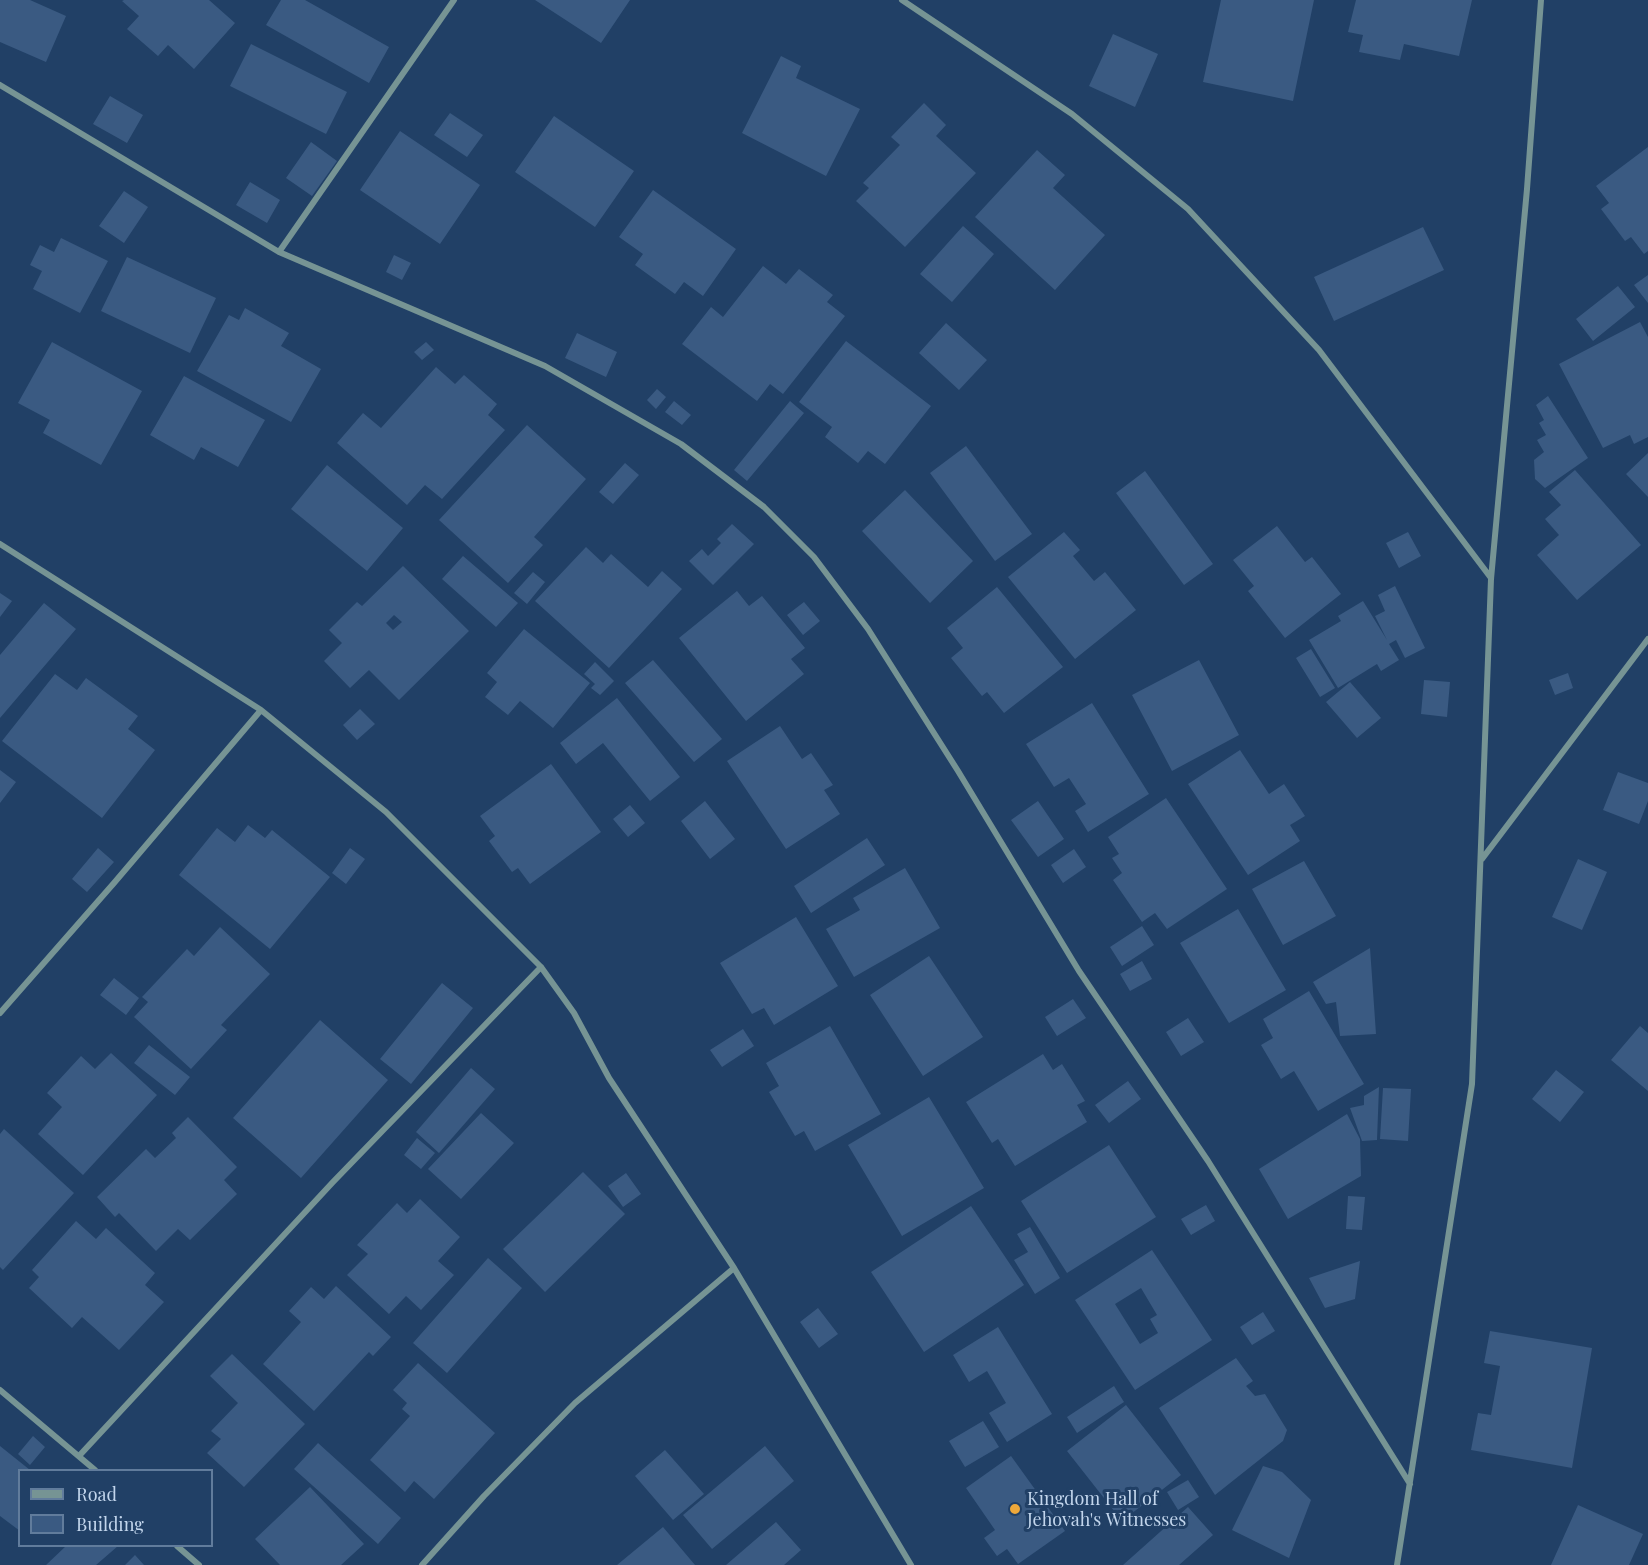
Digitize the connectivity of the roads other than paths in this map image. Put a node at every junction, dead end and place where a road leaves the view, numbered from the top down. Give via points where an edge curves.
1 (454, 0) edge
2 (902, 0) edge
3 (1541, 0) edge
4 (0, 84) edge
5 (279, 252) junction
6 (0, 544) edge
7 (1491, 579) junction
8 (1648, 639) edge
9 (261, 710) junction
10 (1481, 859) junction
11 (541, 967) junction
12 (0, 1013) edge
13 (734, 1268) junction
14 (0, 1390) edge
15 (79, 1456) junction
16 (94, 1469) edge
17 (1410, 1484) junction
18 (179, 1547) edge
19 (199, 1565) edge
20 (422, 1565) edge
21 (911, 1565) edge
22 (1397, 1565) edge

1 - 5 street
2 - 7 street via 1072,114 1188,210 1319,350
3 - 7 street
4 - 5 street
5 - 17 street via 565,377 681,444 764,507 814,557 868,629 1079,972 1208,1161
6 - 9 street
7 - 10 street
8 - 10 street
9 - 11 street via 386,812
9 - 12 street
10 - 17 street via 1472,1084
11 - 13 street
11 - 15 street via 333,1182
13 - 20 street via 575,1403
13 - 21 street
14 - 15 street
15 - 16 street
17 - 22 street
18 - 19 street

